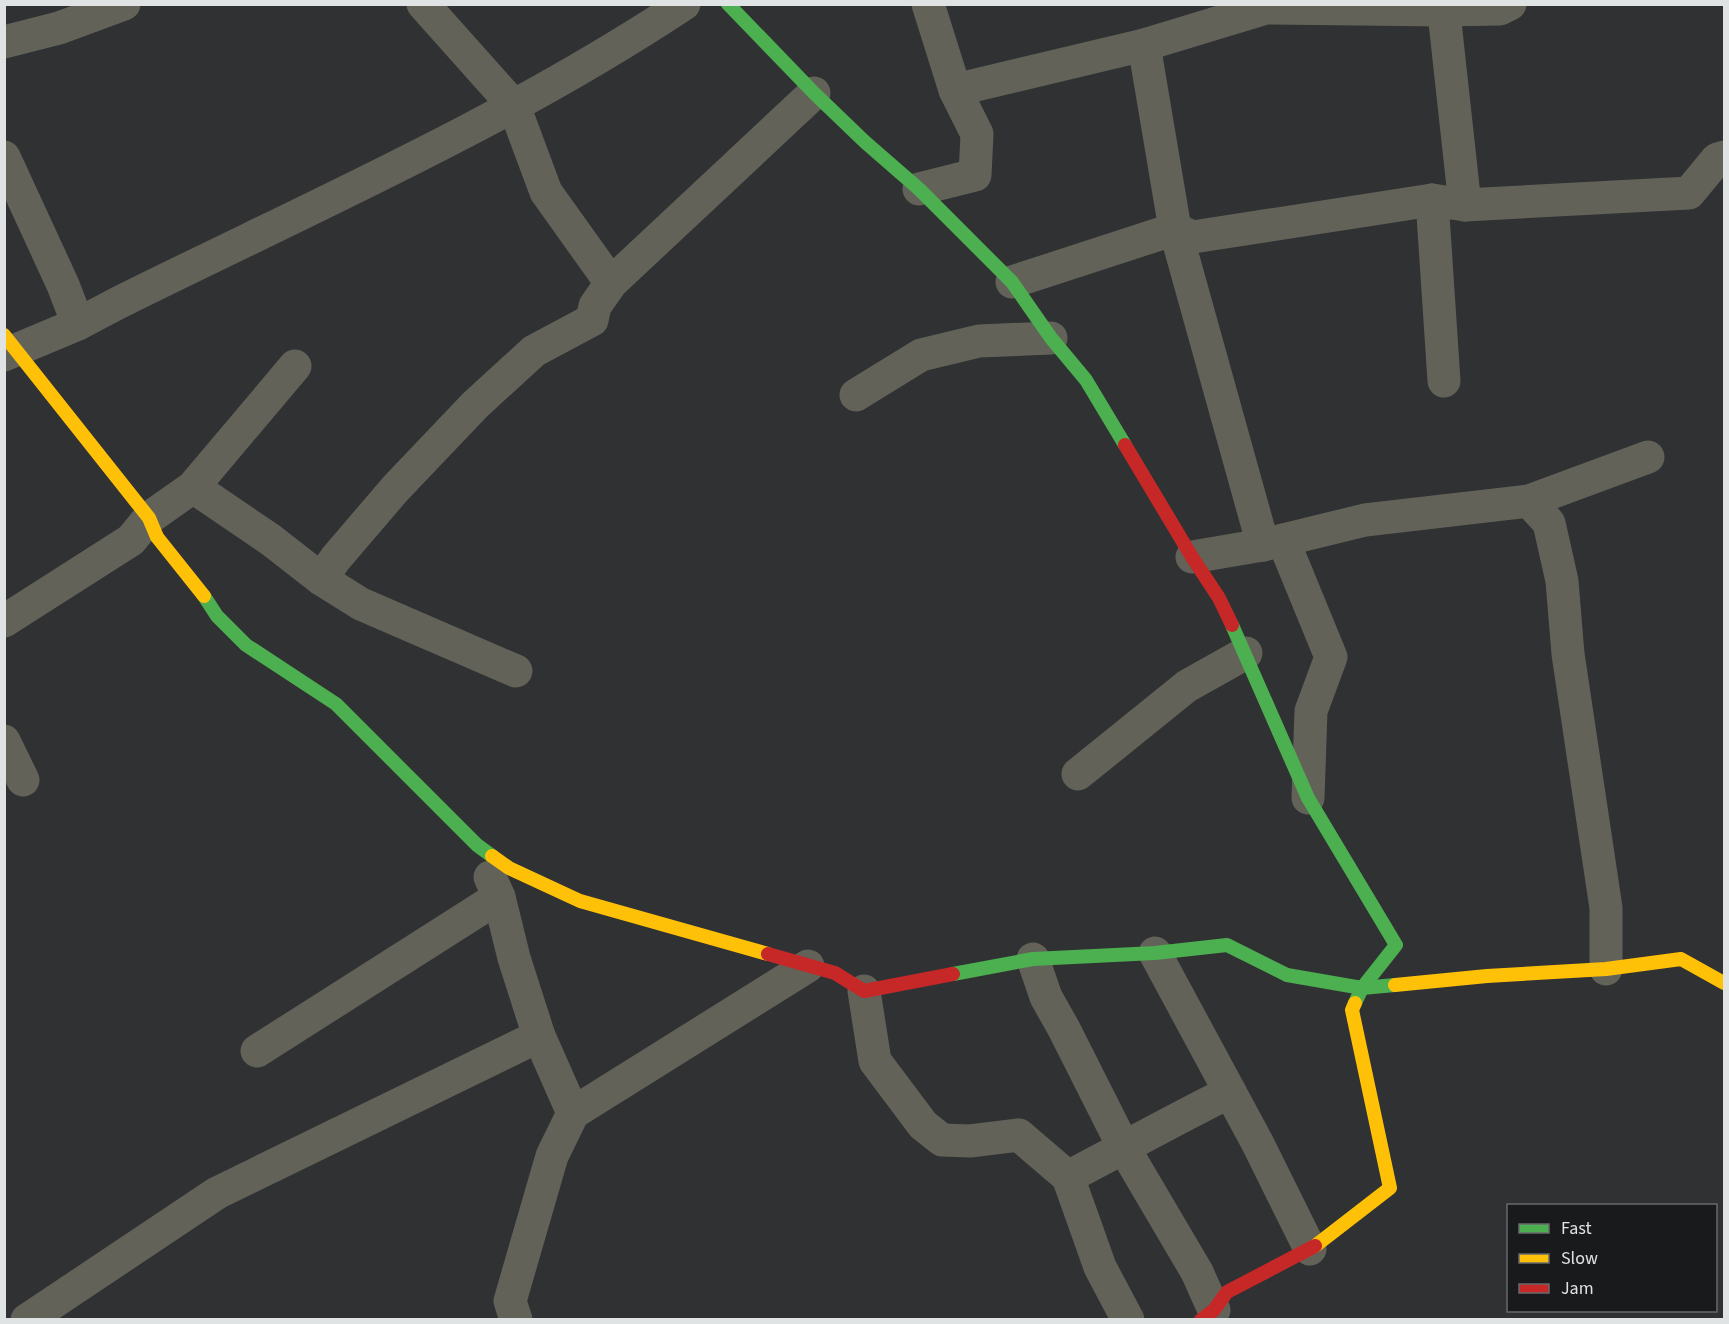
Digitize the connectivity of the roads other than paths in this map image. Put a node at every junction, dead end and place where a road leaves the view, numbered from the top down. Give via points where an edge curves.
1 (124, 4) edge
2 (423, 4) edge
3 (684, 4) edge
4 (728, 4) edge
5 (928, 4) edge
6 (1510, 4) edge
7 (1443, 7) edge
8 (4, 42) edge
9 (1144, 45) junction
10 (954, 90) junction
11 (814, 93) junction
12 (514, 106) junction
13 (4, 157) edge
14 (1725, 157) edge
15 (919, 189) junction
16 (1432, 200) junction
17 (1465, 205) junction
18 (1175, 229) junction
19 (1012, 282) junction
20 (611, 283) junction
21 (78, 324) junction
22 (1051, 338) junction
23 (8, 347) edge
24 (295, 366) dead end
25 (1444, 381) dead end
26 (856, 395) dead end
27 (1648, 457) dead end
28 (193, 488) junction
29 (1529, 501) junction
30 (149, 518) junction
31 (1273, 543) junction
32 (1192, 557) junction
33 (321, 579) junction
34 (4, 621) edge
35 (1246, 653) junction
36 (516, 671) dead end
37 (4, 741) edge
38 (1078, 774) dead end
39 (23, 780) dead end
40 (1308, 798) junction
41 (477, 845) junction
42 (498, 897) junction
43 (1155, 953) junction
44 (1033, 959) junction
45 (808, 966) junction
46 (1606, 969) junction
47 (1725, 983) edge
48 (1362, 988) junction
49 (864, 991) junction
50 (539, 1036) junction
51 (257, 1051) dead end
52 (1230, 1092) junction
53 (573, 1113) junction
54 (1124, 1148) junction
55 (1068, 1177) junction
56 (1311, 1249) junction
57 (1208, 1315) edge
58 (27, 1320) edge
59 (516, 1320) edge
60 (1128, 1320) edge

1 - 8 street via 59,28
2 - 12 street
3 - 12 street
4 - 11 street
5 - 10 street
6 - 7 street via 1500,9
7 - 9 street via 1266,8
7 - 17 street
9 - 10 street
9 - 18 street
10 - 15 street via 976,134 975,175
11 - 15 street
11 - 20 street
12 - 20 street via 546,192
12 - 21 street
13 - 21 street
14 - 17 street via 1717,159 1689,193
15 - 19 street
16 - 17 street
16 - 18 street via 1193,237
16 - 25 street
18 - 19 street
18 - 31 street
19 - 22 street
20 - 33 street via 595,306 592,320 534,351 475,405 395,489
21 - 23 street
22 - 26 street via 979,340 921,355
22 - 32 street via 1086,380
23 - 30 street
24 - 28 street
27 - 29 street
28 - 30 street
28 - 33 street
29 - 31 street via 1365,520
29 - 46 street via 1549,523 1562,581 1568,654 1606,908
30 - 34 street via 131,540
30 - 41 street via 157,537 217,616 246,645 336,705
31 - 32 street
31 - 40 street via 1331,657 1311,711
32 - 35 street via 1219,598
33 - 36 street via 361,604
35 - 38 street via 1187,686
35 - 40 street
37 - 39 street
40 - 48 street via 1396,945
41 - 42 street
41 - 45 street via 510,868 580,901
42 - 50 street
42 - 51 street
43 - 44 street
43 - 48 street via 1227,945 1287,975
43 - 52 street
44 - 49 street
44 - 54 street via 1046,997
45 - 49 street via 835,974
45 - 53 street
46 - 47 street via 1681,959
46 - 48 street
48 - 56 street via 1352,1010 1390,1188
49 - 55 street via 875,1061 923,1125 942,1140 1019,1135
50 - 53 street
50 - 58 street via 217,1193
52 - 54 street
52 - 56 street
53 - 59 street via 552,1156 510,1301
54 - 55 street
54 - 57 street via 1197,1272
55 - 60 street via 1100,1267
56 - 57 street via 1227,1292

